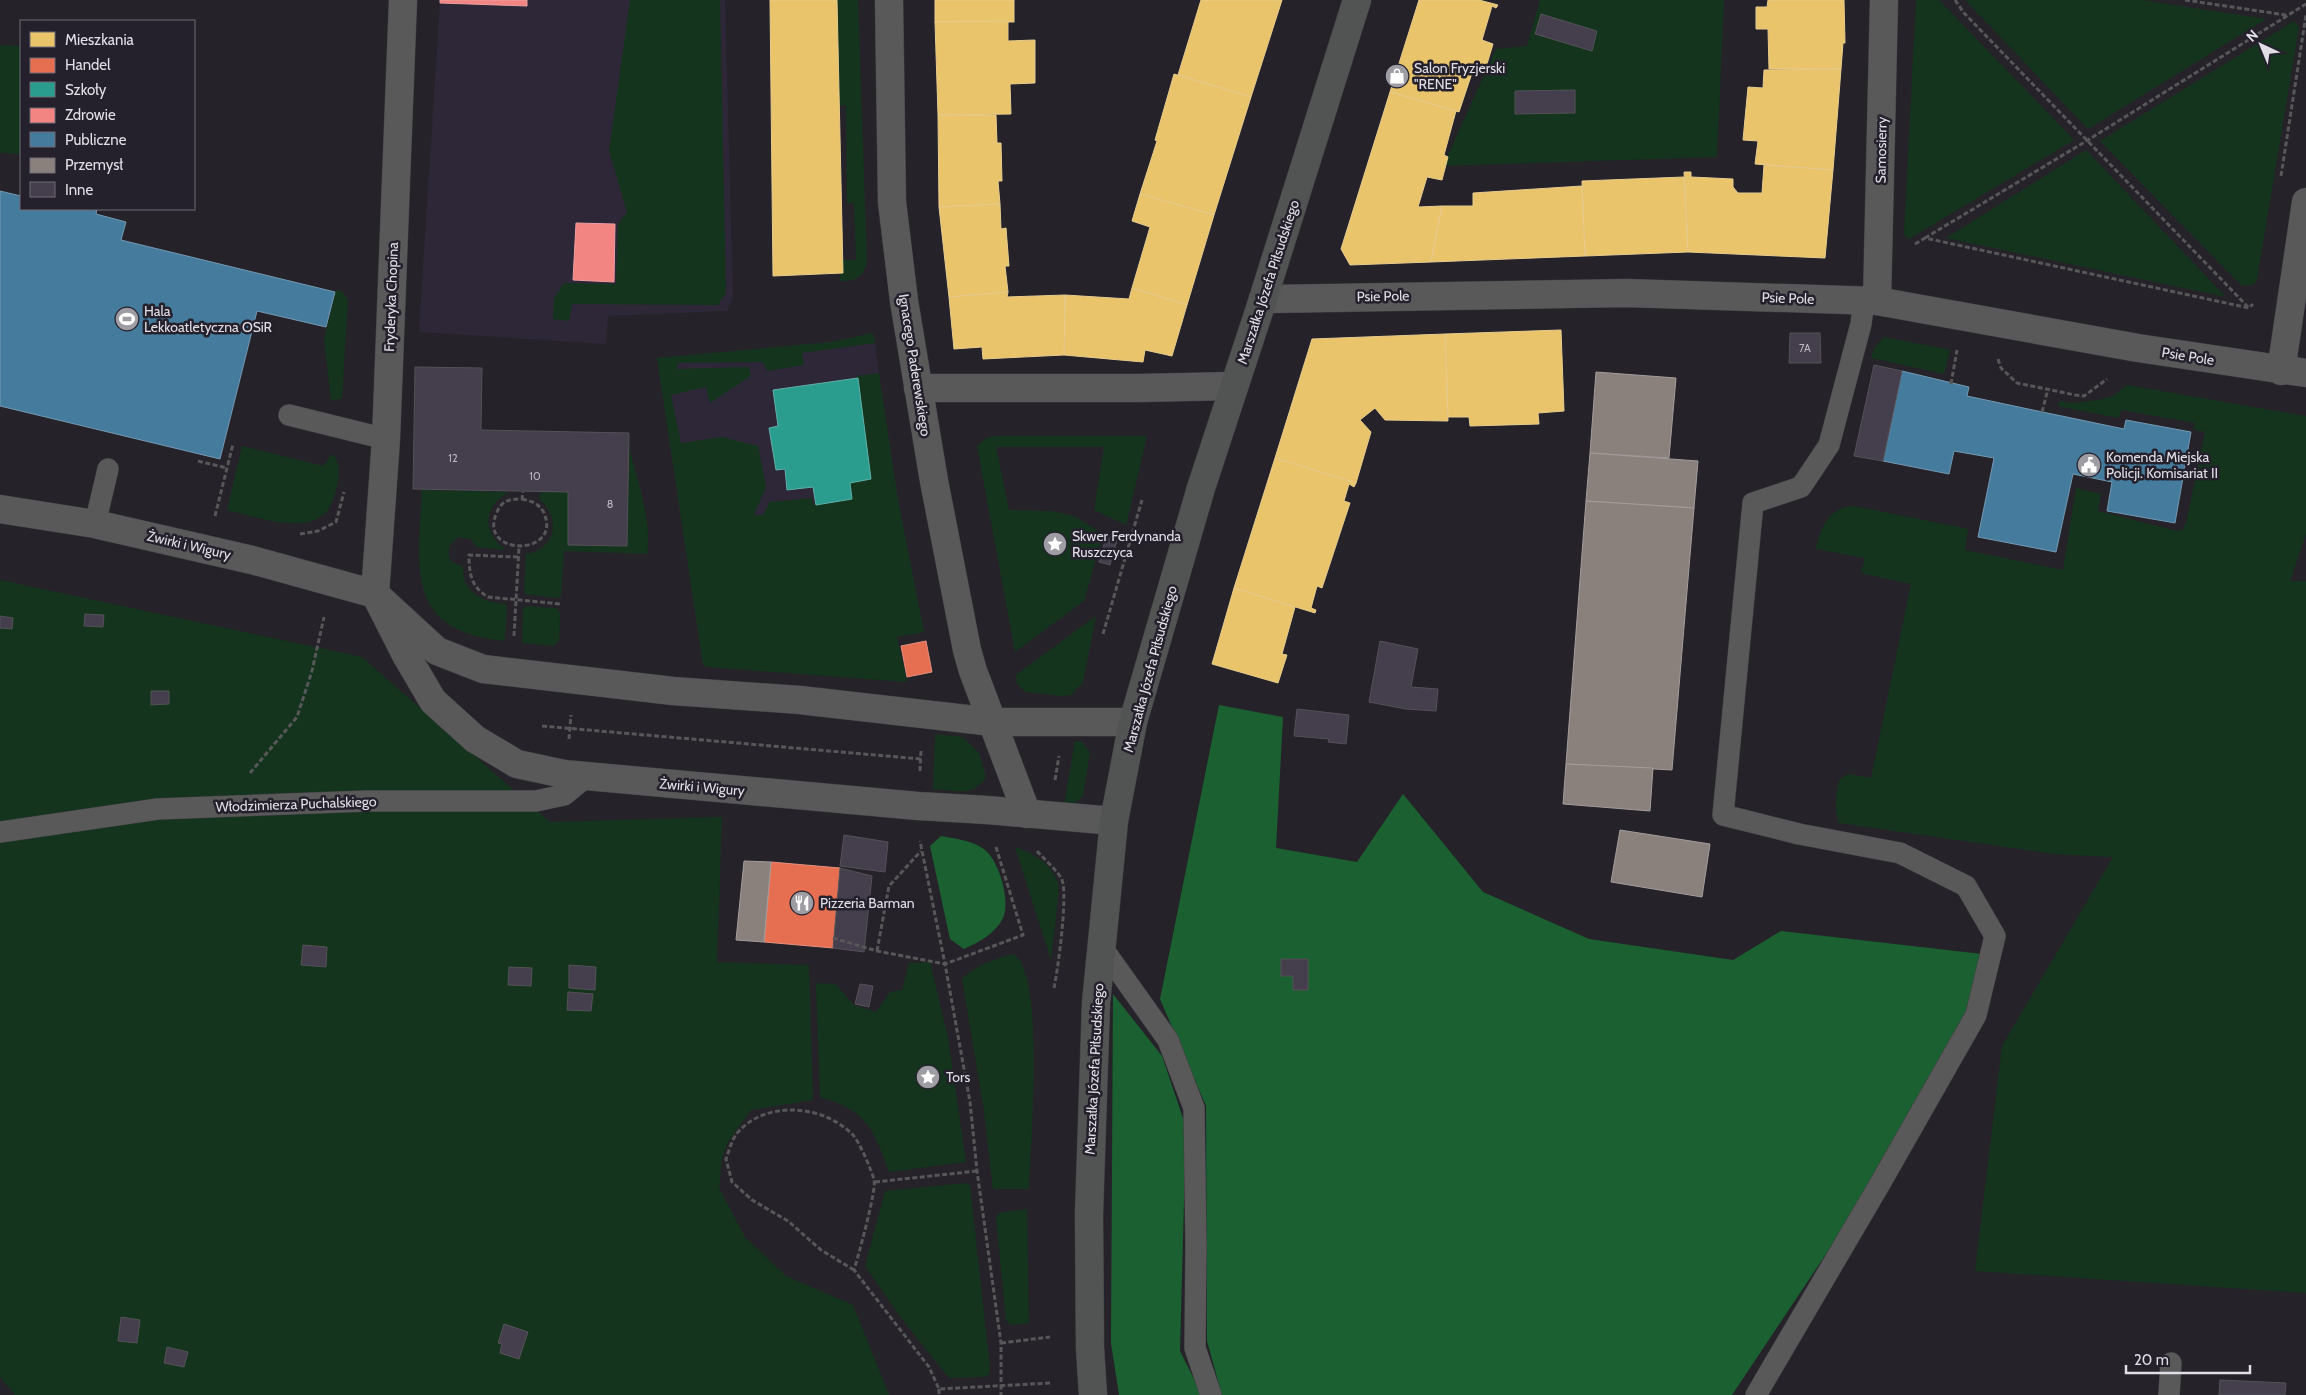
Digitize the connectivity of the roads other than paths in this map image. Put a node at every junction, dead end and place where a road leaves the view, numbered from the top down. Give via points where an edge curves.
1 (403, 0) edge
2 (889, 0) edge
3 (1357, 0) edge
4 (1884, 0) edge
5 (2306, 202) edge
6 (1263, 299) junction
7 (1870, 300) junction
8 (2294, 372) edge
9 (1234, 386) junction
10 (918, 388) junction
11 (289, 415) dead end
12 (386, 440) junction
13 (108, 469) dead end
14 (0, 508) edge
15 (95, 524) junction
16 (375, 594) junction
17 (993, 722) junction
18 (1133, 722) junction
19 (575, 776) junction
20 (1027, 814) junction
21 (1114, 821) junction
22 (0, 832) edge
23 (1101, 946) junction
24 (2171, 1363) dead end
25 (1093, 1395) edge
26 (1211, 1395) edge
27 (1756, 1395) edge
28 (2169, 1395) edge

1 - 12 street, Fryderyka Chopina
2 - 10 street, Ignacego Paderewskiego via 892,202
3 - 6 street, Marszałka Józefa Piłsudskiego
4 - 7 street, Samosierry
5 - 8 street
6 - 7 street, Psie Pole via 1627,293
6 - 9 street, Marszałka Józefa Piłsudskiego
7 - 8 street, Psie Pole
7 - 27 lane via 1829,445 1801,487 1753,503 1724,815 1799,834 1900,853 1966,886 1995,936 1976,1014
9 - 10 street
9 - 18 street, Marszałka Józefa Piłsudskiego
10 - 17 street, Ignacego Paderewskiego via 967,650
11 - 12 lane
12 - 16 street, Fryderyka Chopina
13 - 15 lane
14 - 15 street, Żwirki i Wigury
15 - 16 street, Żwirki i Wigury via 252,560
16 - 17 street, Żwirki i Wigury via 437,651 483,669
16 - 19 street, Żwirki i Wigury via 432,701 475,739 517,764
17 - 18 street, Żwirki i Wigury
17 - 20 street, Ignacego Paderewskiego
18 - 21 street, Marszałka Józefa Piłsudskiego
19 - 20 street, Żwirki i Wigury
19 - 22 lane, Włodzimierza Puchalskiego via 564,795 536,801 367,801 158,809
20 - 21 street, Żwirki i Wigury
21 - 23 street, Marszałka Józefa Piłsudskiego
23 - 25 street, Marszałka Józefa Piłsudskiego via 1092,1082 1089,1214
23 - 26 lane via 1168,1040 1194,1108 1195,1348
24 - 28 lane

